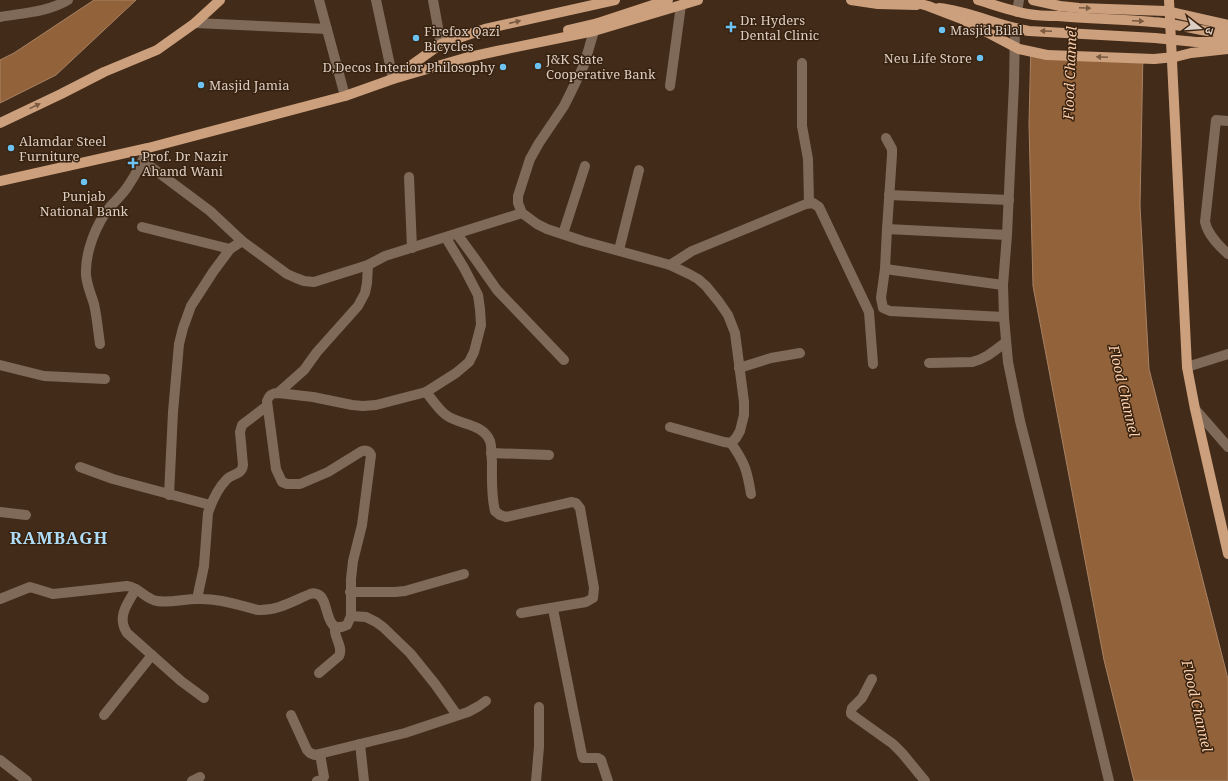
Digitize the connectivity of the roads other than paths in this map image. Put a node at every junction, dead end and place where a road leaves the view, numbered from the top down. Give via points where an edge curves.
1 (68, 0) edge
2 (220, 0) edge
3 (318, 0) edge
4 (376, 0) edge
5 (433, 0) edge
6 (613, 0) edge
7 (660, 0) edge
8 (668, 0) edge
9 (698, 0) edge
10 (852, 0) edge
11 (906, 0) edge
12 (978, 0) edge
13 (1020, 0) edge
14 (1032, 0) edge
15 (1169, 0) edge
16 (681, 5) junction
17 (664, 10) junction
18 (1017, 12) junction
19 (0, 17) edge
20 (195, 23) junction
21 (1170, 24) junction
22 (1228, 25) edge
23 (596, 27) junction
24 (1015, 28) junction
25 (327, 29) junction
26 (1228, 33) edge
27 (1171, 40) junction
28 (1228, 42) edge
29 (442, 44) junction
30 (1228, 49) edge
31 (802, 63) dead end
32 (393, 79) junction
33 (670, 86) dead end
34 (344, 96) junction
35 (1228, 121) edge
36 (0, 123) edge
37 (886, 138) dead end
38 (148, 148) junction
39 (143, 161) junction
40 (585, 166) dead end
41 (638, 170) dead end
42 (409, 177) dead end
43 (0, 181) edge
44 (889, 195) junction
45 (1009, 200) junction
46 (809, 203) junction
47 (522, 213) junction
48 (142, 227) dead end
49 (887, 229) junction
50 (457, 234) junction
51 (563, 234) junction
52 (1007, 235) junction
53 (446, 238) junction
54 (242, 241) junction
55 (412, 248) junction
56 (230, 249) junction
57 (619, 250) junction
58 (1228, 254) edge
59 (368, 264) junction
60 (670, 265) junction
61 (885, 269) junction
62 (1003, 285) junction
63 (1004, 317) junction
64 (1006, 342) junction
65 (100, 344) dead end
66 (800, 353) dead end
67 (1228, 354) edge
68 (564, 360) dead end
69 (929, 363) dead end
70 (873, 364) dead end
71 (0, 365) edge
72 (1187, 367) junction
73 (739, 368) junction
74 (105, 379) dead end
75 (426, 392) junction
76 (278, 393) junction
77 (267, 406) junction
78 (1195, 409) junction
79 (670, 427) dead end
80 (731, 443) junction
81 (1228, 447) edge
82 (491, 453) junction
83 (549, 455) dead end
84 (80, 467) dead end
85 (751, 494) dead end
86 (169, 495) junction
87 (210, 505) junction
88 (0, 512) edge
89 (26, 515) dead end
90 (1228, 554) edge
91 (464, 574) dead end
92 (136, 589) junction
93 (350, 592) junction
94 (0, 599) edge
95 (197, 599) junction
96 (553, 609) junction
97 (521, 613) dead end
98 (351, 616) junction
99 (335, 626) junction
100 (152, 655) junction
101 (319, 673) dead end
102 (872, 679) dead end
103 (204, 698) dead end
104 (486, 701) dead end
105 (539, 707) dead end
106 (104, 715) dead end
107 (291, 715) dead end
108 (457, 715) junction
109 (360, 744) junction
110 (320, 754) junction
111 (0, 760) edge
112 (27, 781) edge
113 (317, 781) edge
114 (364, 781) edge
115 (536, 781) edge
116 (608, 781) edge
117 (925, 781) edge
118 (1108, 781) edge

1 - 19 street via 47,9
2 - 20 main road
3 - 25 street
4 - 32 street
5 - 29 street
29 -> 6 main road via 485,29
7 - 17 main road
8 - 23 main road, bridge
9 - 16 main road
10 - 24 main road via 948,9
30 -> 11 main road, bridge via 1154,59 1047,55 1019,49 962,19
12 - 18 main road
13 - 18 street
14 -> 22 main road, bridge via 1079,8 1166,11
15 - 21 main road
16 - 17 main road
16 - 33 street
17 - 23 main road
18 -> 21 main road
20 - 25 street
36 -> 20 main road via 104,72 157,50
21 - 26 main road
21 - 27 main road
23 - 32 main road via 488,46 474,50 465,58
23 - 47 street via 584,65 564,106 530,159 518,196
27 -> 24 main road
24 - 45 street
25 - 34 street
27 - 28 main road
27 - 72 main road
29 - 32 main road
31 - 46 street via 802,126 808,159
32 - 34 main road
34 - 38 main road
35 - 58 street via 1216,120 1205,222 1207,231
37 - 44 street via 892,149
38 - 39 street
38 - 43 main road
39 - 54 street via 210,211
39 - 65 street via 128,187 109,208 94,233 86,275
40 - 51 street
41 - 57 street
42 - 55 street
44 - 45 street
44 - 49 street
45 - 52 street
46 - 60 street via 692,251
46 - 70 street via 813,202 818,207 869,312
47 - 50 street
47 - 51 street via 537,224
48 - 56 street
49 - 52 street
49 - 61 street
50 - 53 street
50 - 68 street via 496,290
51 - 57 street
52 - 62 street
53 - 55 street
53 - 75 street via 478,295 481,325 474,352 468,362
54 - 56 street
54 - 59 street via 287,274 304,281 314,282
55 - 59 street
56 - 86 street via 195,299 179,344
57 - 60 street
59 - 76 street via 365,293 358,306 304,370
60 - 73 street via 698,279 728,315 735,334
61 - 62 street
61 - 63 street via 881,298 886,310
62 - 63 street
63 - 64 street
64 - 69 street via 987,357 977,361
64 - 118 street via 1020,421
66 - 73 street via 771,358
67 - 72 street
71 - 74 street via 44,376
72 - 78 main road
73 - 80 street via 744,415 740,431
75 - 76 street via 363,406
75 - 82 street via 447,416 482,431 489,438
76 - 77 street via 269,396
77 - 87 street via 242,425 242,470 227,479
77 - 93 street via 276,469 282,482 300,484 328,472 362,451 365,450 371,455
78 - 81 street
78 - 90 main road
79 - 80 street
80 - 85 street via 748,472
82 - 83 street
82 - 96 street via 492,496 495,511 500,515 506,517 572,502 580,508 593,598 586,602
84 - 86 street
86 - 87 street
87 - 95 street via 204,566
88 - 89 street
91 - 93 street via 405,591
92 - 94 street via 127,586 53,594 30,587
92 - 95 street via 158,601
92 - 100 street via 123,613 122,626
93 - 98 street
95 - 99 street via 265,610 278,608 315,593 321,597 331,624
96 - 97 street
96 - 116 street via 582,755 584,758 601,760
98 - 99 street via 347,625
98 - 108 street via 366,617 383,627 410,653
99 - 101 street via 341,652
100 - 103 street via 180,681
100 - 106 street
102 - 117 street via 862,698 852,708 851,714 893,744
104 - 108 street
105 - 115 street
107 - 110 street via 310,753
108 - 109 street via 405,733
109 - 110 street
109 - 114 street
110 - 113 street via 324,777
111 - 112 street

